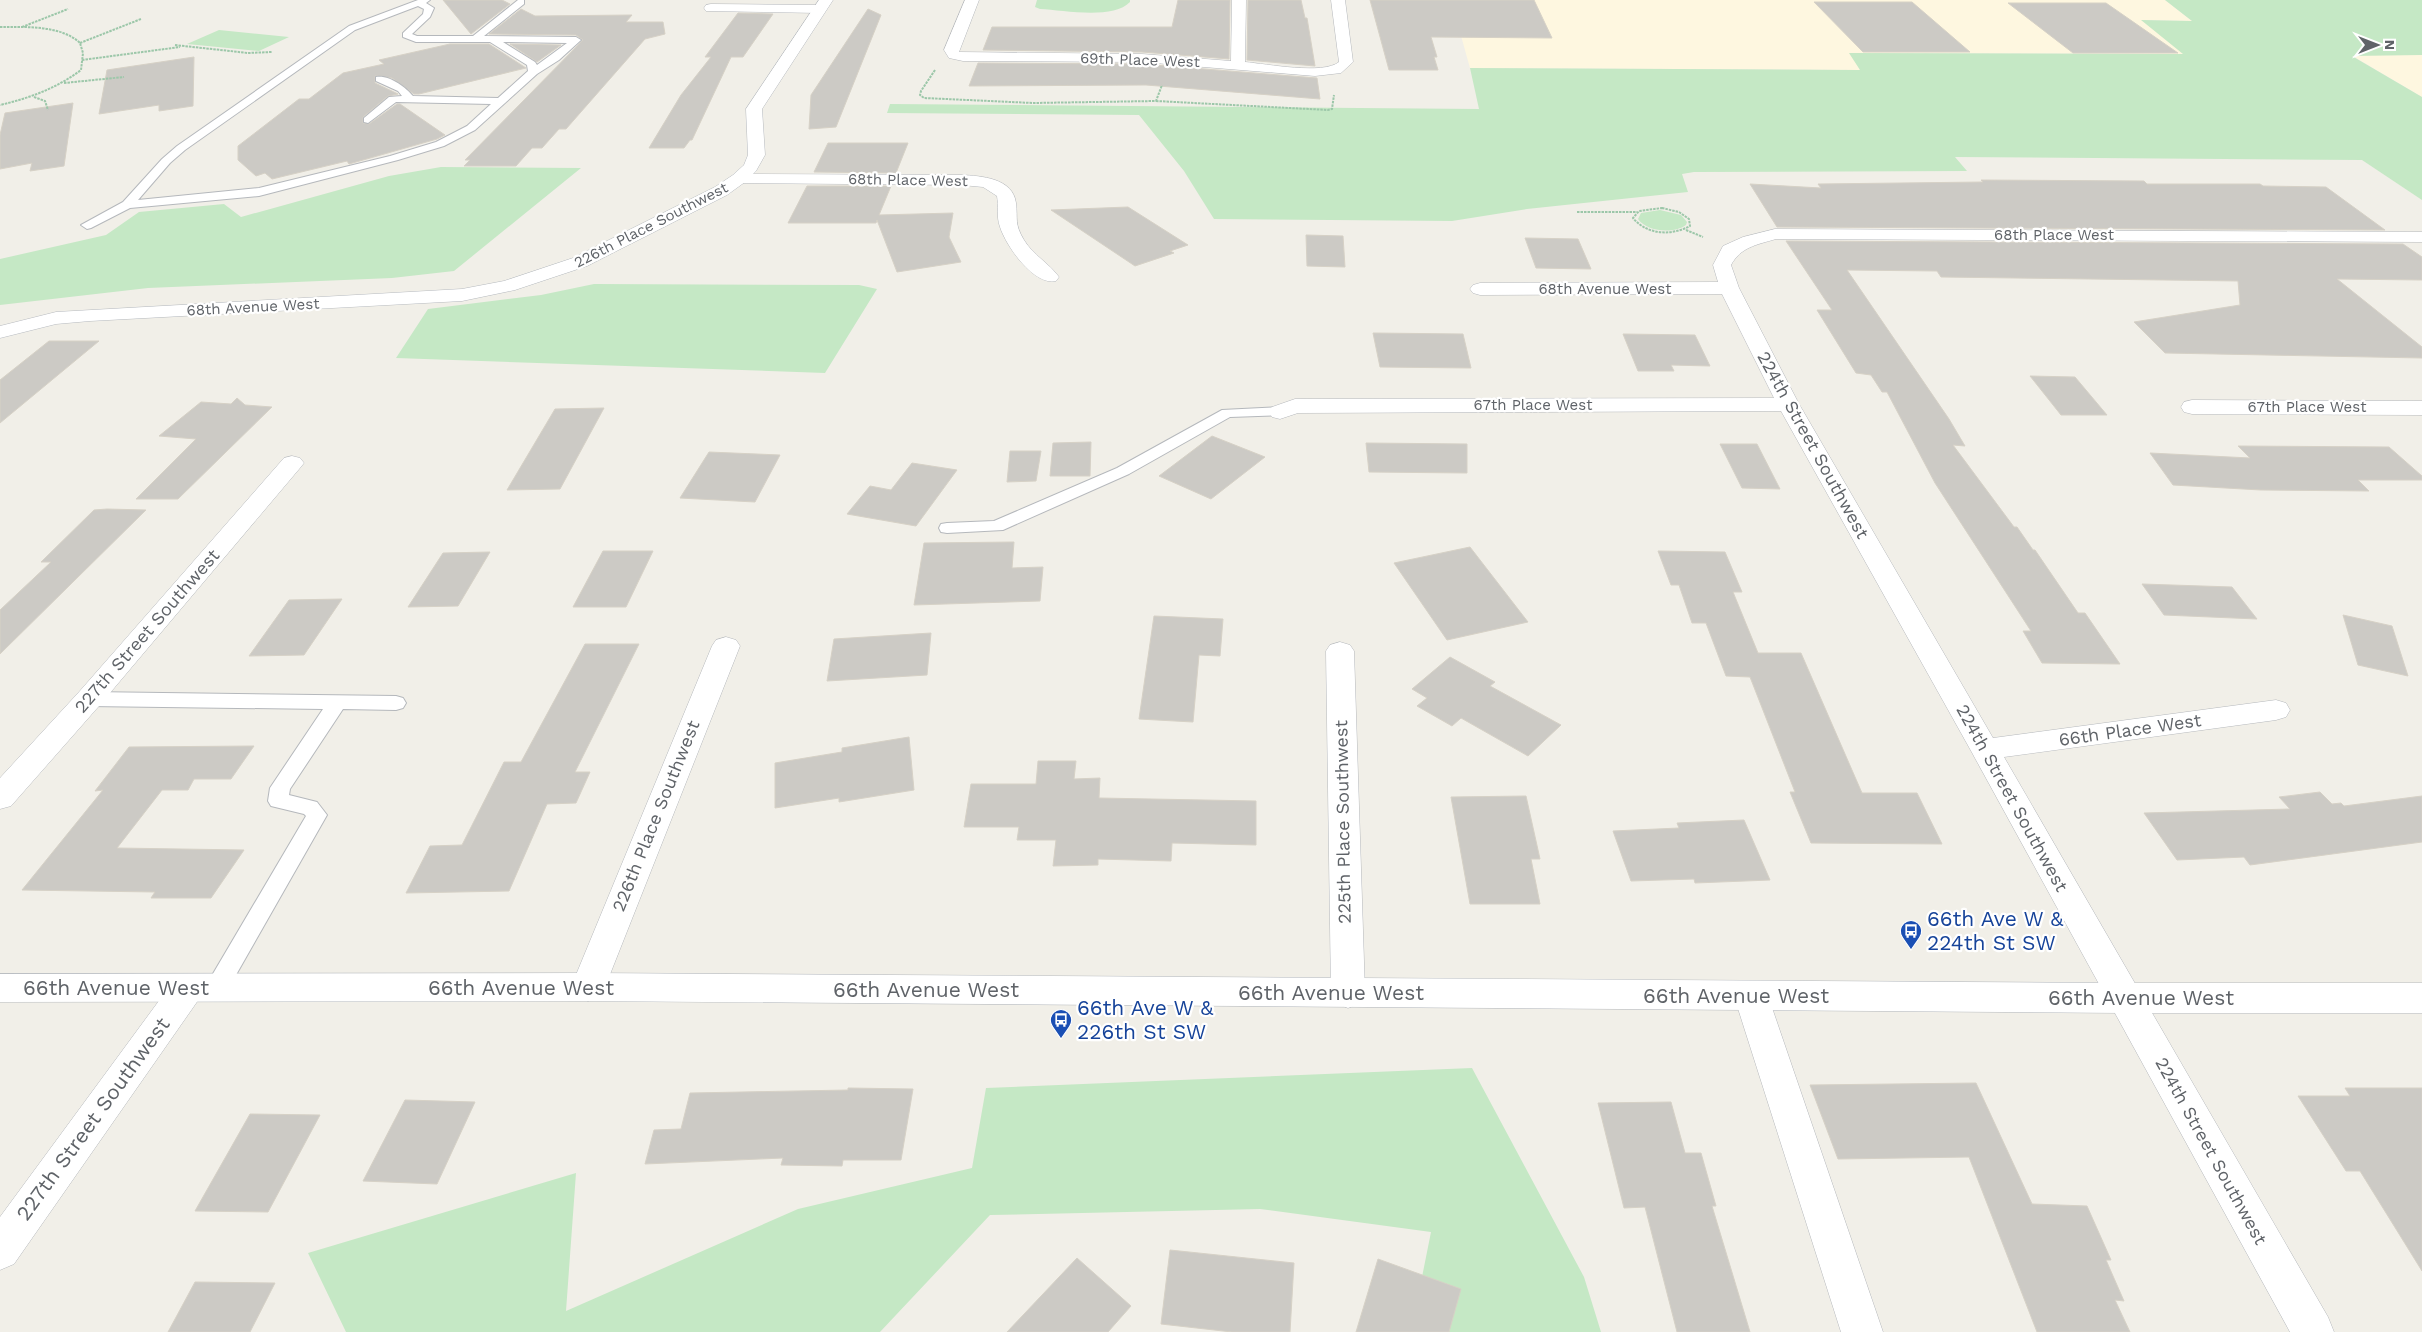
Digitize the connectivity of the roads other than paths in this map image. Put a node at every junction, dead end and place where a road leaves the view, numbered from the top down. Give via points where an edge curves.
1 (972, 0) edge
2 (1239, 0) edge
3 (1338, 0) edge
4 (423, 2) edge
5 (521, 2) dead end
6 (823, 4) edge
7 (711, 8) dead end
8 (475, 39) junction
9 (492, 40) junction
10 (1238, 65) junction
11 (534, 72) junction
12 (380, 79) dead end
13 (410, 99) junction
14 (503, 101) junction
15 (368, 120) dead end
16 (740, 179) junction
17 (127, 205) junction
18 (87, 225) dead end
19 (2422, 237) edge
20 (1048, 277) dead end
21 (508, 286) joint
22 (1729, 288) junction
23 (1480, 289) dead end
24 (0, 332) edge
25 (1788, 404) junction
26 (2192, 407) dead end
27 (2422, 408) edge
28 (1280, 412) joint
29 (292, 463) dead end
30 (947, 528) dead end
31 (726, 646) dead end
32 (1340, 651) dead end
33 (89, 698) junction
34 (338, 702) junction
35 (396, 703) dead end
36 (2276, 710) dead end
37 (1985, 749) junction
38 (0, 798) edge
39 (588, 987) junction
40 (0, 988) edge
41 (201, 989) junction
42 (1348, 993) junction
43 (1751, 996) junction
44 (2124, 998) junction
45 (2422, 998) edge
46 (0, 1250) edge
47 (1862, 1332) edge
48 (2313, 1332) edge

1 - 10 street, 69th Place West via 951,50 954,55 975,58 1142,58
2 - 10 street
3 - 10 street, 69th Place West via 1344,66 1326,72
4 - 8 lane via 429,8 427,15 406,35 416,39
4 - 17 lane via 352,28 166,161
5 - 8 lane
6 - 7 street
6 - 16 street, 226th Place Southwest via 754,109 756,156
8 - 9 lane
9 - 11 lane via 532,64
9 - 11 lane via 576,40
11 - 14 lane
12 - 13 lane via 402,88
13 - 14 lane
13 - 15 lane via 393,99
14 - 17 lane via 464,132 440,144 394,158 259,192
16 - 20 street, 68th Place West via 962,180 991,184 1005,196 1006,218 1017,245
16 - 21 street, 226th Place Southwest via 580,262
17 - 18 lane
19 - 22 street, 68th Place West via 1775,234 1730,250 1722,265
21 - 24 street, 68th Avenue West via 462,295 56,318
22 - 23 street, 68th Avenue West
22 - 25 street, 224th Street Southwest
25 - 28 street, 67th Place West via 1296,406
25 - 37 street, 224th Street Southwest
26 - 27 street, 67th Place West
28 - 30 lane via 1227,413 1123,471 998,526
29 - 33 street, 227th Street Southwest
31 - 39 street, 226th Place Southwest
32 - 42 street, 225th Place Southwest
33 - 34 lane
33 - 38 street, 227th Street Southwest
34 - 35 lane
34 - 41 lane via 280,788 278,802 310,807 317,816
36 - 37 street, 66th Place West
37 - 44 street, 224th Street Southwest
39 - 41 street, 66th Avenue West
39 - 42 street, 66th Avenue West
40 - 41 street, 66th Avenue West
41 - 46 street, 227th Street Southwest
42 - 43 street, 66th Avenue West
43 - 44 street, 66th Avenue West
43 - 47 street
44 - 45 street, 66th Avenue West
44 - 48 street, 224th Street Southwest

